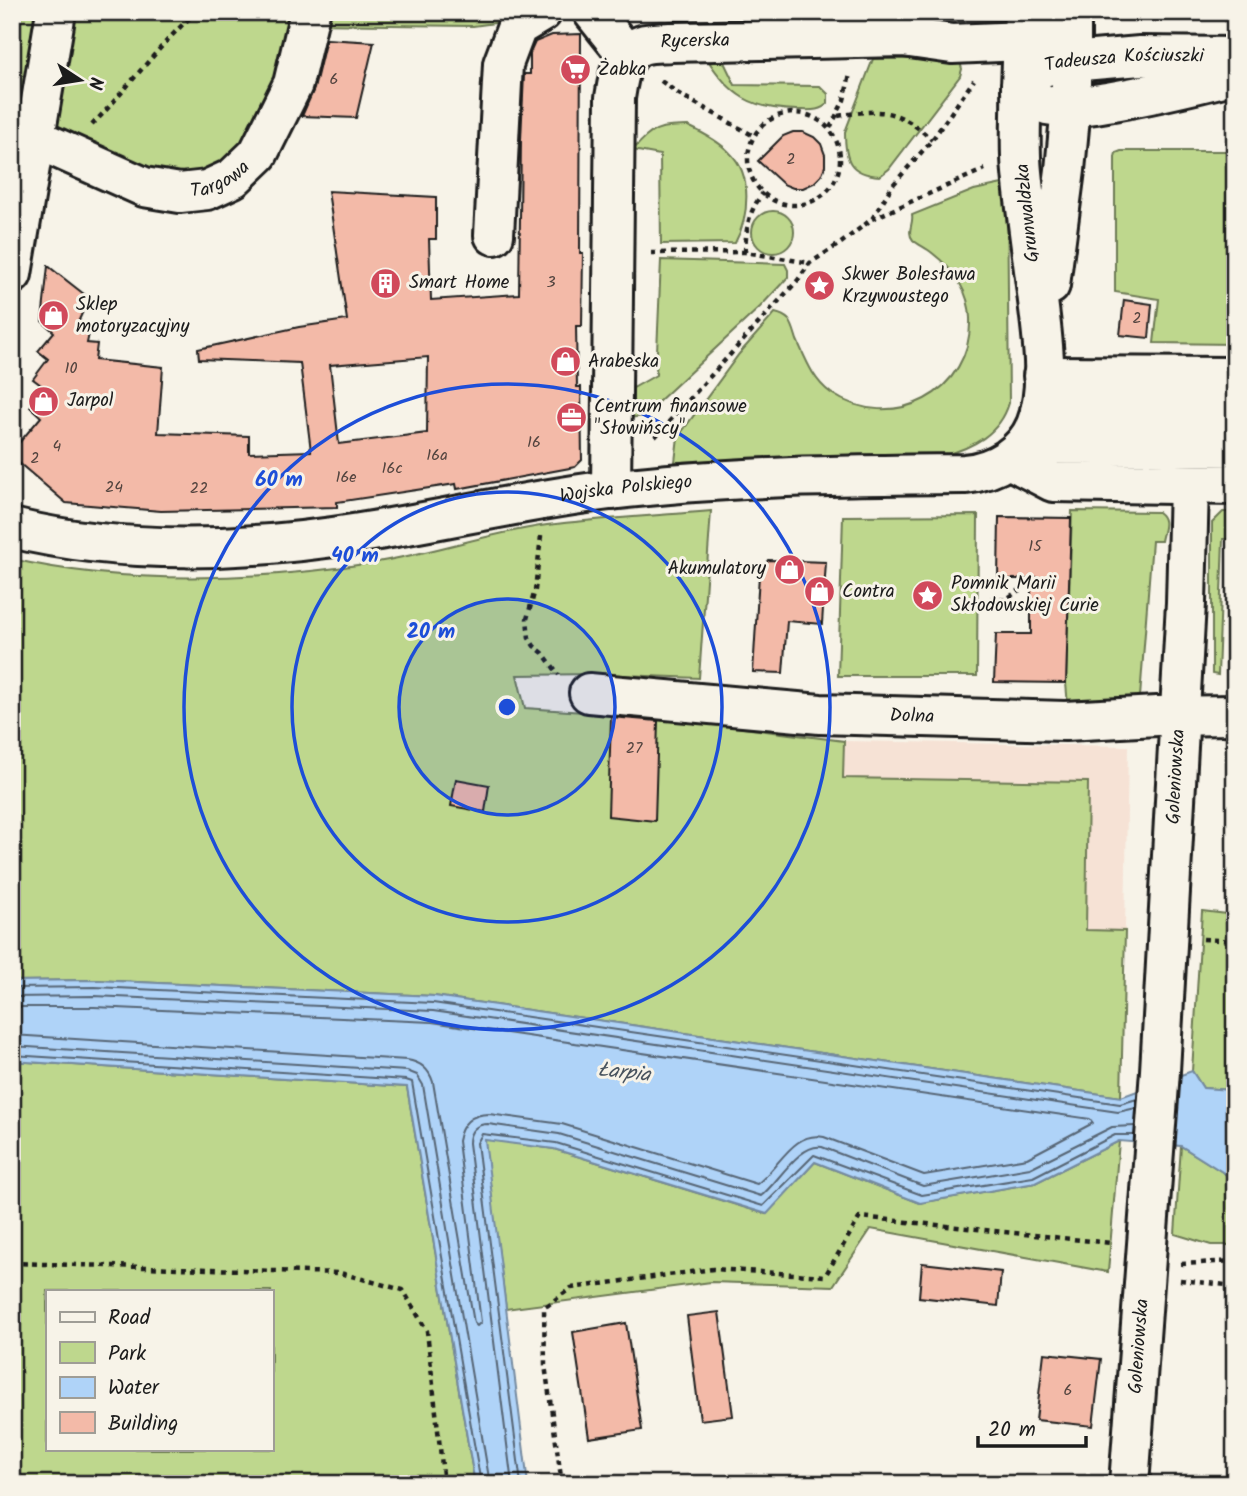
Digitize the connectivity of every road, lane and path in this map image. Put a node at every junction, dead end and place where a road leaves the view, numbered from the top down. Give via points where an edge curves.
1 (56, 12) edge
2 (196, 12) edge
3 (310, 12) edge
4 (542, 12) edge
5 (593, 12) edge
6 (1063, 12) edge
7 (1071, 12) edge
8 (1023, 27) edge
9 (851, 37) junction
10 (628, 56) junction
11 (1235, 57) edge
12 (1071, 61) junction
13 (979, 74) dead end
14 (1235, 74) edge
15 (1021, 87) junction
16 (1071, 106) junction
17 (838, 116) junction
18 (830, 128) junction
19 (754, 136) junction
20 (38, 139) edge
21 (932, 140) junction
22 (986, 169) dead end
23 (763, 193) junction
24 (872, 219) junction
25 (494, 235) dead end
26 (613, 253) junction
27 (745, 253) junction
28 (810, 263) junction
29 (12, 274) edge
30 (1235, 377) edge
31 (1032, 406) junction
32 (1235, 414) edge
33 (655, 437) dead end
34 (1235, 447) edge
35 (1189, 485) junction
36 (1235, 485) edge
37 (611, 489) junction
38 (12, 528) edge
39 (541, 534) dead end
40 (1039, 577) dead end
41 (990, 599) dead end
42 (589, 693) joint
43 (1180, 715) junction
44 (1235, 715) edge
45 (1105, 1243) dead end
46 (1235, 1261) edge
47 (12, 1263) edge
48 (1145, 1265) junction
49 (1206, 1283) dead end
50 (1235, 1286) edge
51 (444, 1484) edge
52 (562, 1484) edge
53 (1129, 1484) edge

1 - 20 street
2 - 20 path via 121,95
3 - 20 street, Targowa via 293,84 258,154 233,178 207,190 180,193 144,187
4 - 25 street via 517,27 503,64
5 - 10 street
6 - 8 street, Rycerska via 1035,37
7 - 12 street, Grunwaldzka
8 - 9 street, Rycerska via 952,44 903,37
8 - 15 street, Grunwaldzka
9 - 10 street, Rycerska via 671,42 641,45
9 - 17 path via 850,74
10 - 19 path via 679,94
10 - 26 street via 615,98
11 - 12 street, Tadeusza Kościuszki via 1164,55
12 - 15 street, Tadeusza Kościuszki via 1040,68
12 - 16 street, Grunwaldzka
13 - 21 path
14 - 16 street, Tadeusza Kościuszki via 1143,97
15 - 16 street via 1038,102
15 - 31 street, Grunwaldzka
16 - 31 street, Grunwaldzka
17 - 18 path
17 - 21 path via 881,111 899,115
18 - 19 path via 818,118 789,112 763,124
18 - 23 path via 842,156 833,186 822,197 792,206
19 - 23 path via 748,166
20 - 29 street
21 - 24 path via 892,186
22 - 24 path
23 - 27 path via 748,222
24 - 28 path
26 - 27 path
26 - 37 street
27 - 28 path
28 - 33 path
30 - 31 street
31 - 32 street
31 - 34 street
31 - 35 street via 1053,482
31 - 37 street, Wojska Polskiego via 984,471
35 - 36 street
35 - 43 street, Goleniowska
37 - 38 street, Wojska Polskiego via 289,542 134,544
39 - 42 path via 527,620 529,638 560,678
40 - 41 path via 1005,600
42 - 43 street, Dolna via 820,714 1065,722
43 - 44 street, Dolna
43 - 48 street, Goleniowska
45 - 52 path via 860,1217 825,1276 713,1269 571,1288 544,1308 545,1366
46 - 48 path
47 - 51 path via 340,1273 403,1290 427,1331
48 - 53 street, Goleniowska
49 - 50 path

